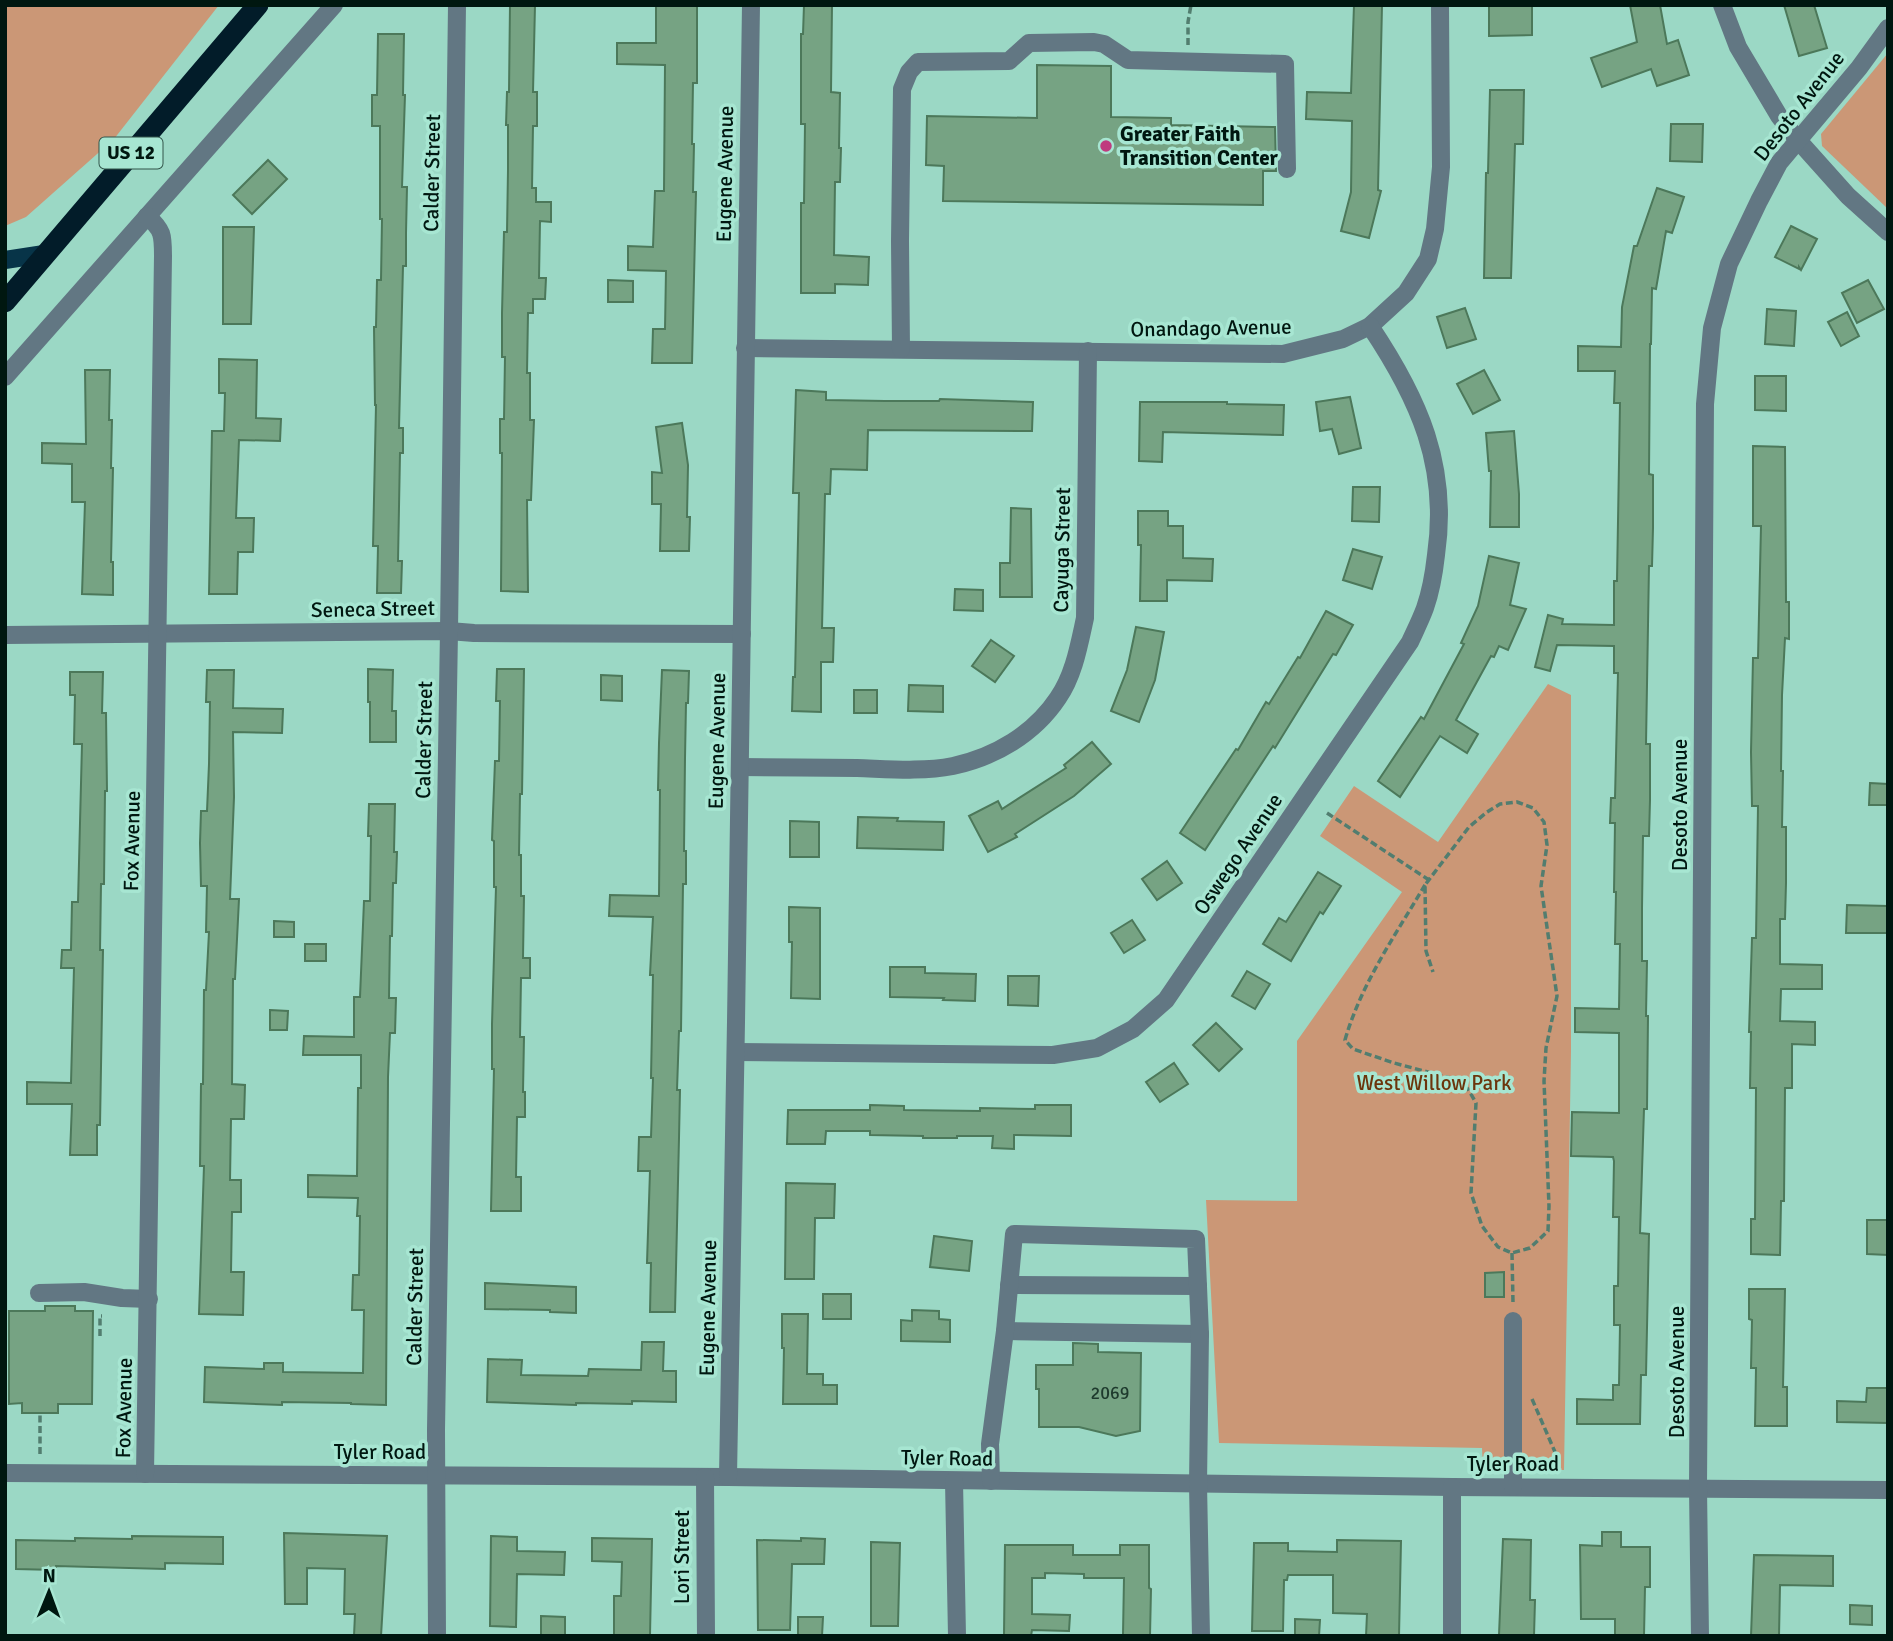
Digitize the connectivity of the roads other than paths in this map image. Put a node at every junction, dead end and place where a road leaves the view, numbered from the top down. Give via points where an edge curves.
1 (258, 5) edge
2 (334, 5) edge
3 (457, 5) edge
4 (751, 5) edge
5 (1440, 5) edge
6 (1722, 5) edge
7 (1888, 28) edge
8 (1797, 139) junction
9 (1287, 169) dead end
10 (147, 216) junction
11 (1888, 232) edge
12 (44, 254) junction
13 (5, 260) edge
14 (5, 302) edge
15 (1370, 326) junction
16 (745, 348) junction
17 (901, 349) junction
18 (1088, 351) junction
19 (5, 377) edge
20 (449, 631) junction
21 (742, 634) junction
22 (5, 635) edge
23 (158, 635) junction
24 (740, 767) junction
25 (736, 1052) junction
26 (1009, 1285) junction
27 (1198, 1286) junction
28 (39, 1293) dead end
29 (149, 1299) junction
30 (1513, 1321) road end
31 (1005, 1331) junction
32 (1200, 1334) junction
33 (5, 1473) edge
34 (145, 1474) junction
35 (436, 1475) junction
36 (705, 1477) junction
37 (728, 1477) junction
38 (954, 1481) junction
39 (990, 1481) junction
40 (1198, 1484) junction
41 (1452, 1487) junction
42 (1513, 1487) junction
43 (1698, 1488) junction
44 (1888, 1490) edge
45 (437, 1636) edge
46 (706, 1636) edge
47 (957, 1636) edge
48 (1201, 1636) edge
49 (1452, 1636) edge
50 (1700, 1636) edge

1 - 12 highway, US 12 / US 12
2 - 10 street
3 - 20 street, Calder Street
4 - 16 street, Eugene Avenue
5 - 15 street, Onandago Avenue via 1441,167 1435,229 1428,259 1406,293
6 - 8 street via 1738,47
7 - 8 street, Desoto Avenue
8 - 11 street
8 - 43 street, Desoto Avenue via 1779,163 1729,264 1712,328 1705,404
9 - 17 street via 1285,64 1128,60 1094,42 1029,43 1009,61 918,62 902,89
10 - 19 street
10 - 23 street, Fox Avenue via 163,239
12 - 13 main road
12 - 14 highway, US 12 / US 12
15 - 18 street, Onandago Avenue via 1343,339 1283,354
15 - 25 street, Oswego Avenue via 1406,384 1434,460 1440,531 1425,607 1410,642 1166,1000 1133,1029 1097,1048 1053,1055
16 - 17 street, Onandago Avenue
16 - 21 street, Eugene Avenue
17 - 18 street, Onandago Avenue
18 - 24 street, Cayuga Street via 1085,618 1076,659 1045,714 1009,745 953,766
20 - 21 street, Seneca Street
20 - 23 street, Seneca Street
20 - 35 street, Calder Street
21 - 24 street, Eugene Avenue
22 - 23 street, Seneca Street
23 - 29 street, Fox Avenue
24 - 25 street, Eugene Avenue
25 - 37 street, Eugene Avenue
26 - 27 street
26 - 27 street via 1014,1234 1196,1239
26 - 31 street
27 - 32 street
28 - 29 street
29 - 34 street, Fox Avenue
30 - 42 street
31 - 32 street
31 - 39 street via 990,1444
32 - 40 street
33 - 34 street, Tyler Road
34 - 35 street, Tyler Road
35 - 36 street, Tyler Road
35 - 45 street, Calder Street
36 - 37 street, Tyler Road
36 - 46 street, Lori Street
37 - 38 street, Tyler Road
38 - 39 street, Tyler Road
38 - 47 street
39 - 40 street, Tyler Road
40 - 41 street, Tyler Road
40 - 48 street
41 - 42 street, Tyler Road
41 - 49 street
42 - 43 street, Tyler Road
43 - 44 street, Tyler Road
43 - 50 street, Desoto Avenue

